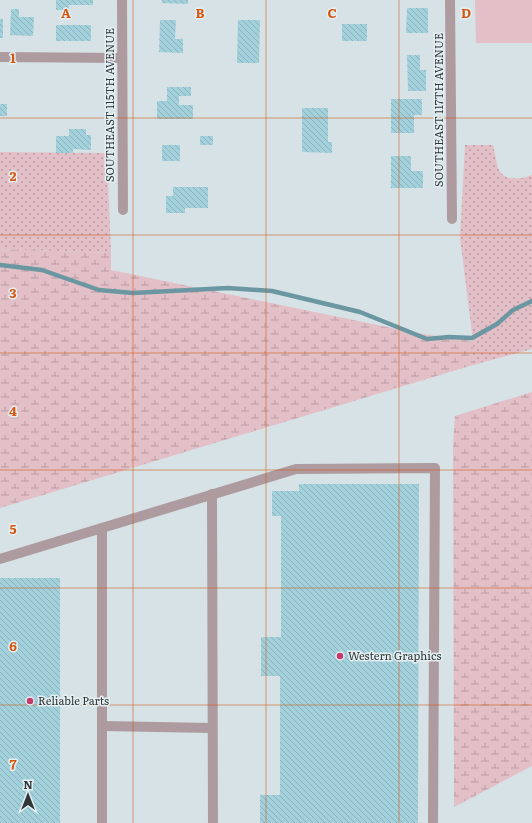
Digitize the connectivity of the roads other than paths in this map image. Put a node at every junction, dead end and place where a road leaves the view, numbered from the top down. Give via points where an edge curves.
1 (122, 0) edge
2 (450, 0) edge
3 (0, 57) edge
4 (122, 58) junction
5 (123, 210) dead end
6 (452, 219) dead end
7 (212, 494) junction
8 (102, 528) junction
9 (0, 559) edge
10 (102, 726) junction
11 (212, 728) junction
12 (102, 823) edge
13 (213, 823) edge
14 (433, 823) edge

1 - 4 street, SOUTHEAST 115TH AVENUE
2 - 6 street, SOUTHEAST 117TH AVENUE
3 - 4 street
4 - 5 street, SOUTHEAST 115TH AVENUE
7 - 8 street
7 - 11 street
7 - 14 street via 296,469 435,468
8 - 9 street
8 - 10 street
10 - 11 street
10 - 12 street
11 - 13 street

